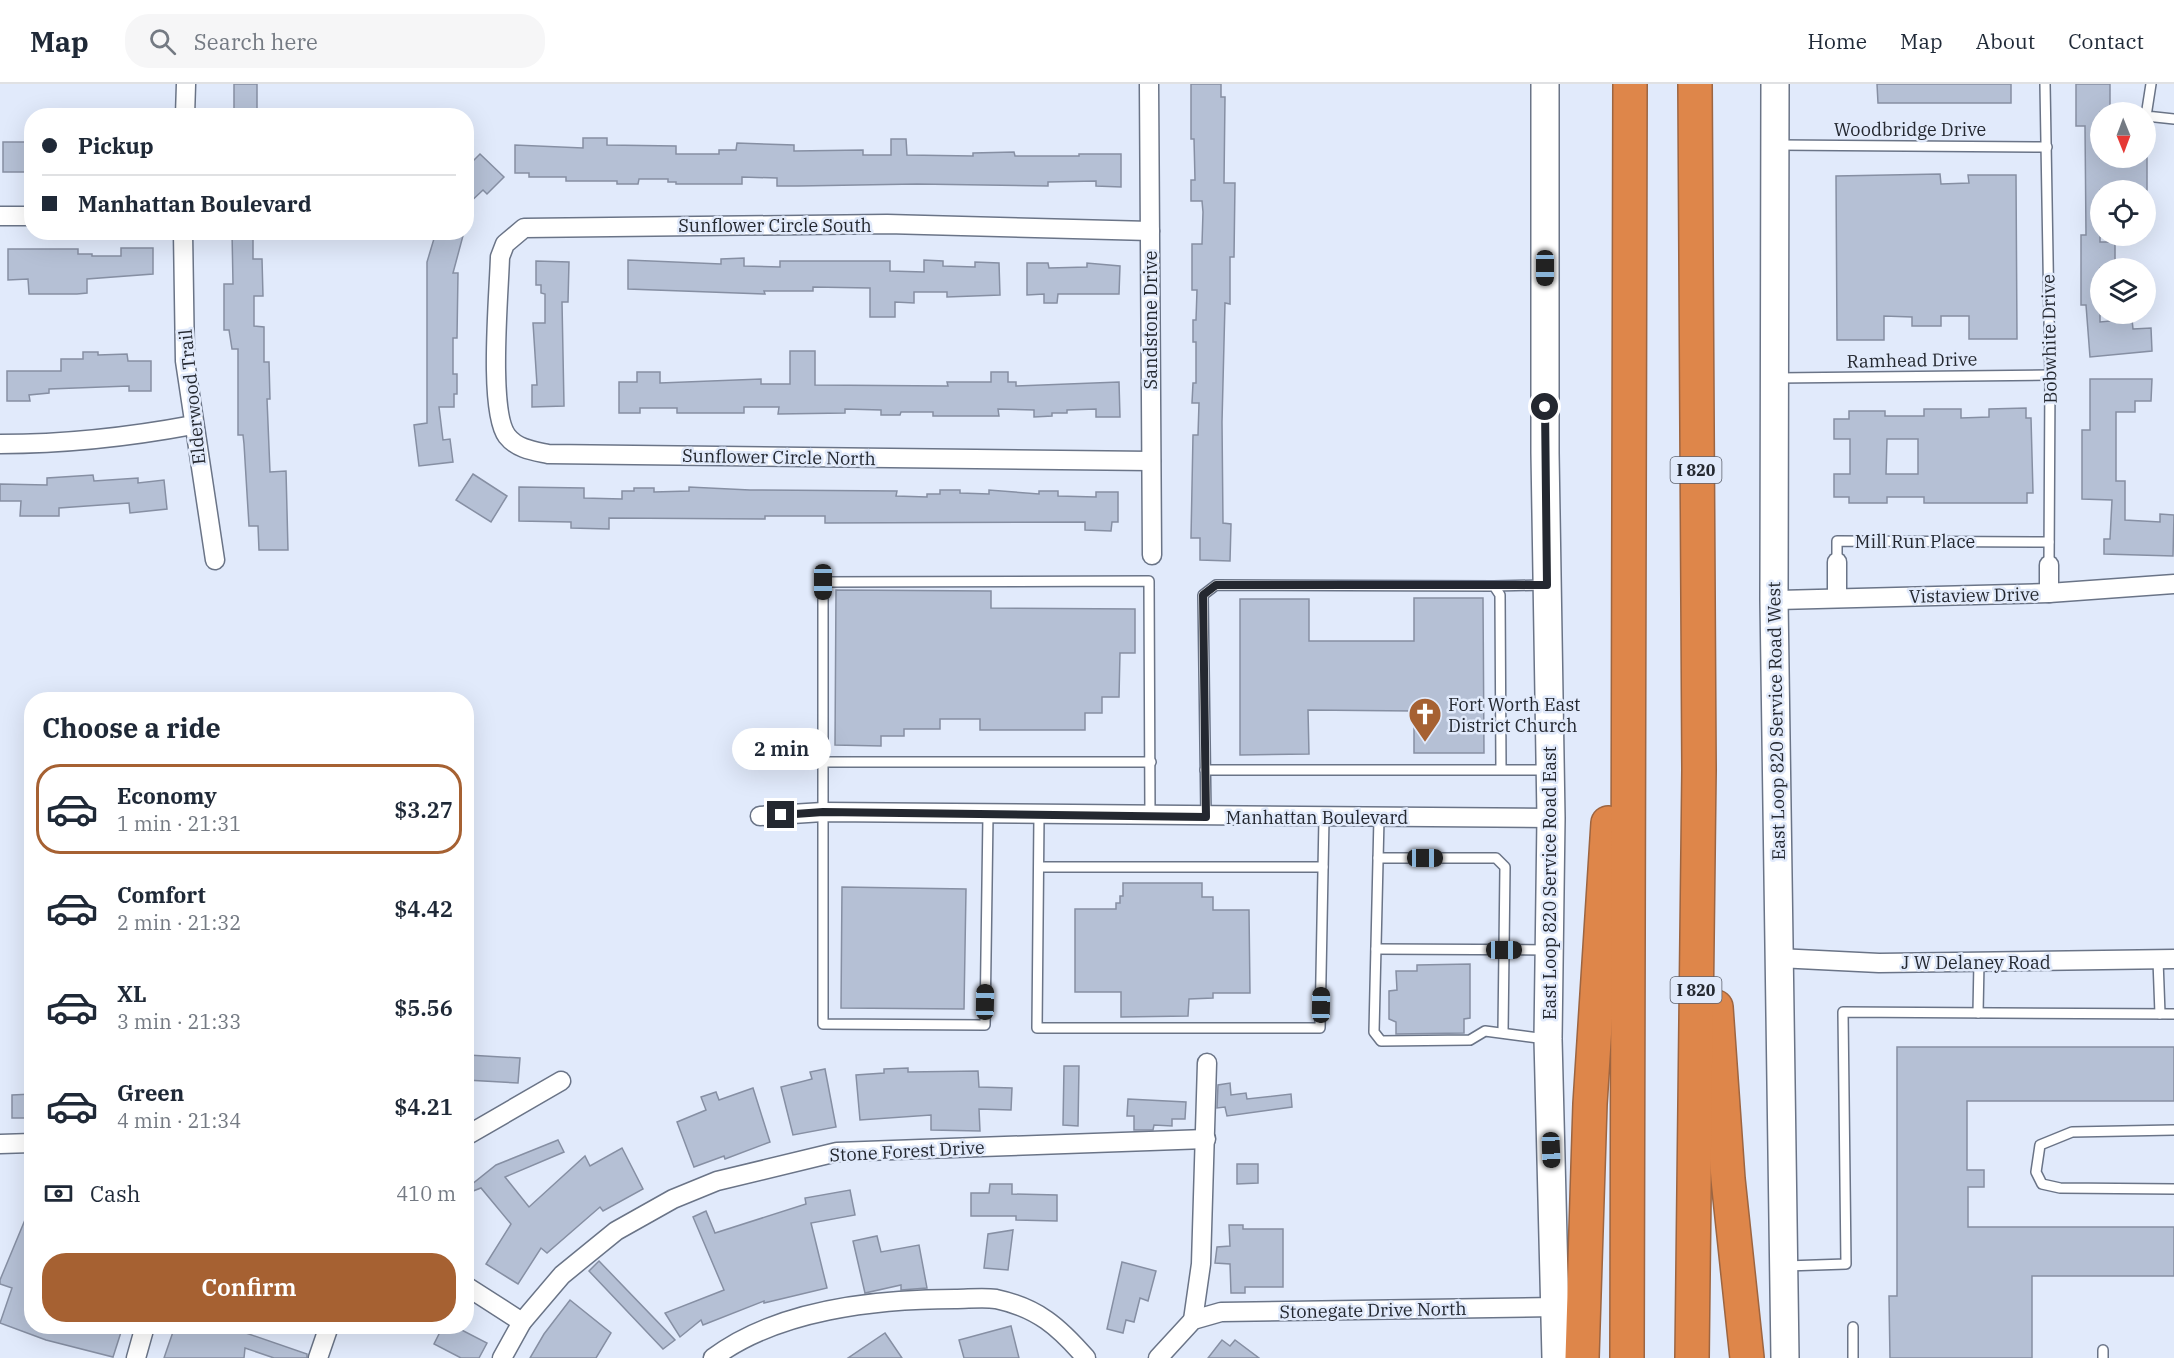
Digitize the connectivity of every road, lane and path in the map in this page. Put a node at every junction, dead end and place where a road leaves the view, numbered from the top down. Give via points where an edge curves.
1 (186, 84) edge
2 (1149, 84) edge
3 (1545, 84) edge
4 (1630, 84) edge
5 (1695, 84) edge
6 (1701, 84) edge
7 (1775, 84) edge
8 (2045, 84) edge
9 (2151, 84) edge
10 (185, 108) edge
11 (2174, 119) edge
12 (1774, 145) junction
13 (2047, 147) junction
14 (1696, 171) junction
15 (0, 216) edge
16 (24, 216) edge
17 (1150, 231) junction
18 (183, 240) edge
19 (496, 342) joint
20 (2050, 375) junction
21 (1773, 378) junction
22 (1630, 398) junction
23 (193, 425) junction
24 (0, 444) edge
25 (1151, 461) junction
26 (2049, 542) junction
27 (1152, 555) dead end
28 (214, 560) dead end
29 (1837, 562) joint
30 (2049, 565) joint
31 (2174, 584) edge
32 (1547, 585) junction
33 (1494, 586) junction
34 (2049, 593) junction
35 (1837, 598) junction
36 (1774, 600) junction
37 (823, 762) junction
38 (1151, 762) junction
39 (1501, 769) junction
40 (1205, 770) junction
41 (1550, 770) junction
42 (1699, 770) junction
43 (823, 812) junction
44 (988, 815) junction
45 (760, 816) dead end
46 (1039, 816) junction
47 (1150, 816) junction
48 (1206, 817) junction
49 (1324, 818) junction
50 (1379, 818) junction
51 (1551, 818) junction
52 (1378, 858) junction
53 (1039, 867) junction
54 (1323, 867) junction
55 (1376, 949) junction
56 (1504, 950) junction
57 (1550, 950) junction
58 (1778, 958) junction
59 (2166, 960) edge
60 (1979, 962) junction
61 (1978, 1013) junction
62 (2160, 1014) junction
63 (2174, 1014) edge
64 (1503, 1032) junction
65 (1548, 1039) junction
66 (1207, 1063) dead end
67 (561, 1081) dead end
68 (2174, 1130) edge
69 (474, 1131) edge
70 (1206, 1139) junction
71 (24, 1143) edge
72 (0, 1144) edge
73 (2174, 1189) edge
74 (1783, 1266) junction
75 (474, 1291) edge
76 (1555, 1306) junction
77 (1193, 1320) junction
78 (522, 1322) junction
79 (1853, 1327) dead end
80 (143, 1334) edge
81 (326, 1334) edge
82 (136, 1358) edge
83 (318, 1358) edge
84 (502, 1358) edge
85 (713, 1358) edge
86 (1086, 1358) edge
87 (1158, 1358) edge
88 (1556, 1358) edge
89 (1582, 1358) edge
90 (1627, 1358) edge
91 (1692, 1358) edge
92 (1748, 1358) edge
93 (1785, 1358) edge
94 (1853, 1358) edge

1 - 10 street
2 - 17 street, Sandstone Drive
3 - 32 main road, East Loop 820 Service Road East
4 - 22 highway
5 - 14 highway, I 820
6 - 14 highway
7 - 12 main road, East Loop 820 Service Road West
8 - 13 lane, Bobwhite Drive
9 - 11 lane via 2146,116
12 - 13 lane, Woodbridge Drive
12 - 21 main road, East Loop 820 Service Road West
13 - 20 lane, Bobwhite Drive
14 - 42 highway, I 820
15 - 16 street
17 - 19 street, Sunflower Circle South via 887,224 524,228 505,244 500,258
17 - 25 street, Sandstone Drive
18 - 23 street, Elderwood Trail via 185,361
19 - 25 street, Sunflower Circle North via 498,408 506,435 515,445 548,454
20 - 21 lane, Ramhead Drive
20 - 26 lane, Bobwhite Drive
21 - 36 main road, East Loop 820 Service Road West
22 - 89 highway via 1612,454 1608,849 1590,1104
22 - 90 highway
23 - 24 street via 117,439
23 - 28 street, Elderwood Trail
25 - 27 street, Sandstone Drive
26 - 29 lane, Mill Run Place via 1838,541
26 - 30 lane, Bobwhite Drive
29 - 35 street, Mill Run Place
30 - 34 street, Bobwhite Drive
31 - 34 street, Vistaview Drive
32 - 33 lane
32 - 41 main road, East Loop 820 Service Road East
33 - 39 lane via 1500,595
33 - 40 lane via 1216,585 1203,595
34 - 35 street, Vistaview Drive
35 - 36 street, Vistaview Drive
36 - 58 main road, East Loop 820 Service Road West
37 - 38 lane
37 - 38 lane via 823,582 1149,581
37 - 43 lane
38 - 47 lane
39 - 40 lane
39 - 41 lane
40 - 48 lane
41 - 51 main road, East Loop 820 Service Road East
42 - 91 highway, I 820
42 - 92 highway via 1728,1179
43 - 44 street, Manhattan Boulevard
43 - 44 lane via 823,1024 985,1025
43 - 45 street, Manhattan Boulevard
44 - 46 street, Manhattan Boulevard
46 - 47 street, Manhattan Boulevard
46 - 53 lane
47 - 48 street, Manhattan Boulevard
48 - 49 street, Manhattan Boulevard
49 - 50 street, Manhattan Boulevard
49 - 54 lane
50 - 51 street, Manhattan Boulevard
50 - 52 lane
51 - 57 main road, East Loop 820 Service Road East
52 - 55 lane
52 - 56 lane via 1496,858 1505,867
53 - 54 lane
53 - 54 lane via 1037,1028 1320,1028
55 - 56 lane
55 - 64 lane via 1374,1032 1381,1041 1470,1040 1485,1031
56 - 57 lane
56 - 64 lane
57 - 65 main road, East Loop 820 Service Road East
58 - 60 street, J W Delaney Road
58 - 74 main road, East Loop 820 Service Road West
59 - 60 street, J W Delaney Road
59 - 62 lane
60 - 61 lane
61 - 62 lane
61 - 74 lane via 1843,1012 1846,1264
62 - 63 lane
64 - 65 lane
65 - 76 main road, East Loop 820 Service Road East
66 - 70 street
67 - 69 street
68 - 73 lane via 2072,1132 2040,1145 2036,1172 2042,1184 2060,1188
70 - 77 street via 1202,1264
70 - 78 street, Stone Forest Drive via 837,1152 717,1181 673,1199 616,1231 562,1275
71 - 72 street
74 - 93 main road, East Loop 820 Service Road West
75 - 78 street
76 - 77 street, Stonegate Drive North via 1221,1312
76 - 88 main road, East Loop 820 Service Road East
77 - 87 street
78 - 84 street, Stone Forest Drive
79 - 94 lane
80 - 82 street
81 - 83 street
85 - 86 street via 770,1327 826,1311 930,1299 994,1299 1030,1310 1062,1330

